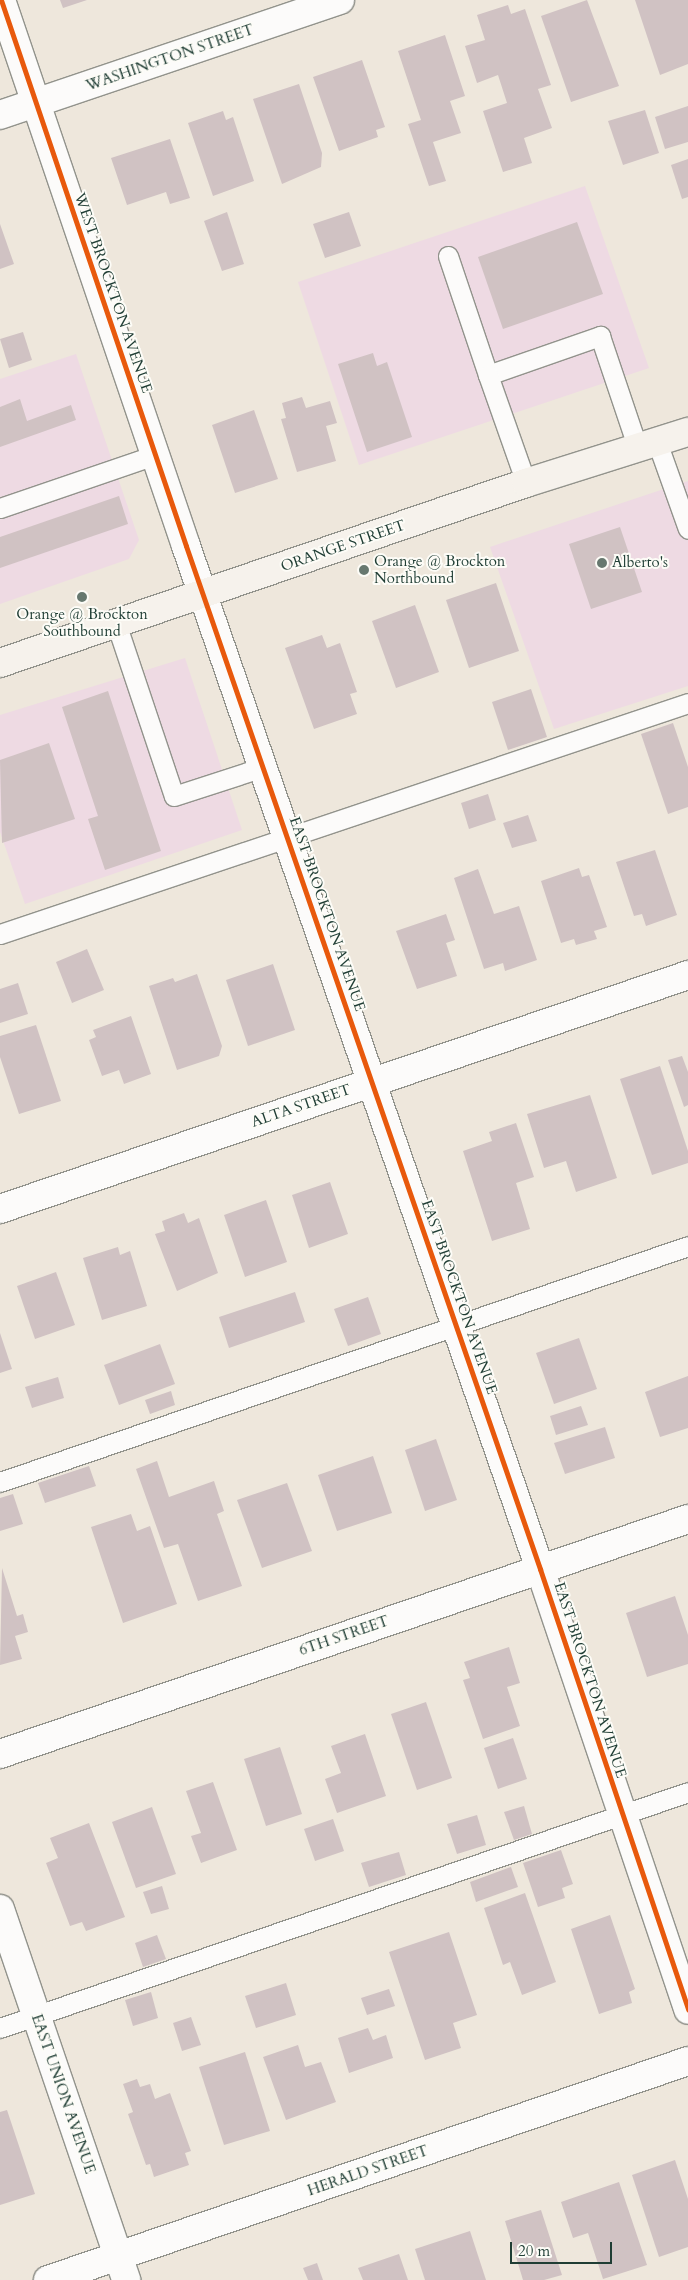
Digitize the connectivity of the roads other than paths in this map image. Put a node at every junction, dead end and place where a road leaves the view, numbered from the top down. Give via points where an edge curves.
1 (0, 0) edge
2 (340, 0) edge
3 (36, 103) junction
4 (0, 116) edge
5 (448, 256) dead end
6 (488, 375) junction
7 (688, 432) edge
8 (647, 445) junction
9 (155, 455) junction
10 (526, 483) junction
11 (0, 508) edge
12 (688, 529) edge
13 (203, 594) junction
14 (116, 623) junction
15 (0, 663) edge
16 (688, 704) edge
17 (263, 767) junction
18 (287, 838) junction
19 (0, 934) edge
20 (688, 975) edge
21 (371, 1082) junction
22 (0, 1209) edge
23 (688, 1246) edge
24 (455, 1324) junction
25 (0, 1482) edge
26 (688, 1519) edge
27 (540, 1569) junction
28 (0, 1754) edge
29 (688, 1792) edge
30 (622, 1815) junction
31 (0, 1909) edge
32 (688, 2010) edge
33 (36, 2016) junction
34 (0, 2028) edge
35 (688, 2062) edge
36 (122, 2268) edge
37 (48, 2280) edge

1 - 3 street, WEST BROCKTON AVENUE
2 - 3 street, WASHINGTON STREET
3 - 4 street, WASHINGTON STREET
3 - 9 street, WEST BROCKTON AVENUE
5 - 6 lane
6 - 8 lane via 600,336
6 - 10 lane
7 - 8 main road, ORANGE STREET
8 - 10 main road, ORANGE STREET
8 - 12 lane
9 - 11 lane
9 - 13 street, WEST BROCKTON AVENUE
10 - 13 main road, ORANGE STREET
13 - 14 main road, ORANGE STREET
13 - 17 street, EAST BROCKTON AVENUE
14 - 15 main road, ORANGE STREET
14 - 17 lane via 174,796
16 - 18 lane
17 - 18 street, EAST BROCKTON AVENUE
18 - 19 lane
18 - 21 street, EAST BROCKTON AVENUE
20 - 21 street, ALTA STREET
21 - 22 street, ALTA STREET
21 - 24 street, EAST BROCKTON AVENUE
23 - 24 lane
24 - 25 lane
24 - 27 street, EAST BROCKTON AVENUE
26 - 27 street, 6TH STREET
27 - 28 street, 6TH STREET
27 - 30 street, EAST BROCKTON AVENUE
29 - 30 lane
30 - 32 street, EAST BROCKTON AVENUE
30 - 33 lane
31 - 33 street, EAST UNION AVENUE
33 - 34 lane
33 - 36 street, EAST UNION AVENUE
35 - 36 street, HERALD STREET
36 - 37 street, HERALD STREET

